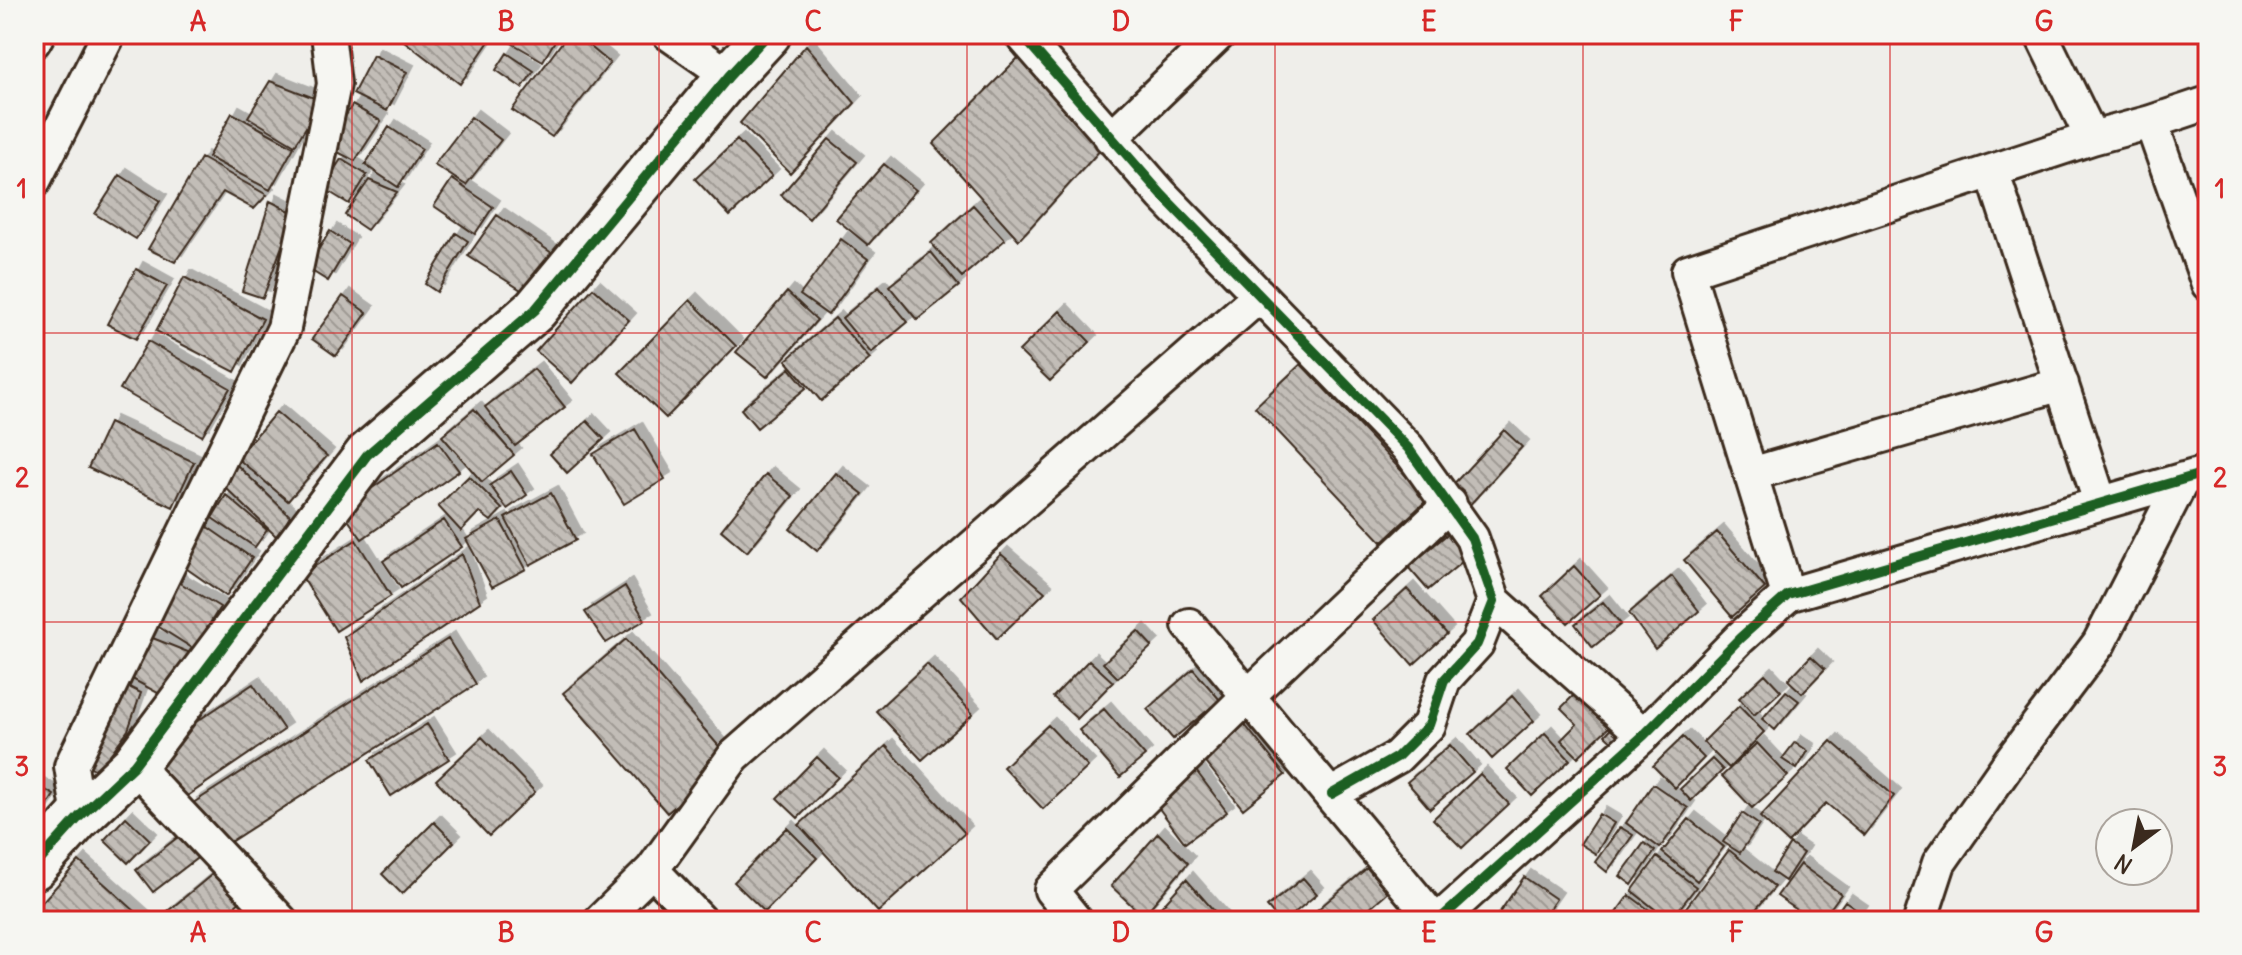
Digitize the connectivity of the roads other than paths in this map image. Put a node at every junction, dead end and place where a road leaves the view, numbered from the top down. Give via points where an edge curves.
1 (38, 34) edge
2 (109, 34) edge
3 (328, 34) edge
4 (669, 34) edge
5 (768, 34) edge
6 (1021, 34) edge
7 (1219, 34) edge
8 (2041, 34) edge
9 (34, 41) edge
10 (729, 76) junction
11 (2208, 103) edge
12 (2151, 122) junction
13 (1111, 138) junction
14 (2092, 138) junction
15 (1992, 171) junction
16 (34, 181) edge
17 (2208, 284) edge
18 (1259, 296) junction
19 (2062, 384) junction
20 (1751, 474) junction
21 (2196, 476) edge
22 (2100, 502) junction
23 (1450, 504) junction
24 (1788, 595) junction
25 (1494, 601) junction
26 (1189, 625) dead end
27 (1248, 696) junction
28 (1644, 735) junction
29 (134, 765) junction
30 (1332, 794) junction
31 (79, 817) junction
32 (34, 867) edge
33 (652, 870) junction
34 (281, 921) edge
35 (600, 921) edge
36 (701, 921) edge
37 (1076, 921) edge
38 (1436, 921) edge
39 (1920, 921) edge

1 - 9 street
2 - 16 street
3 - 31 street via 334,84 284,328 71,766
4 - 10 street
5 - 10 street
6 - 13 street
7 - 13 street
8 - 14 street
10 - 29 street via 535,310 367,455
11 - 12 street
12 - 14 street
12 - 17 street
13 - 18 street
14 - 15 street
15 - 19 street
15 - 20 street via 1688,271
18 - 23 street via 1408,448
18 - 33 street via 734,756
19 - 20 street
19 - 22 street
20 - 24 street
21 - 22 street
21 - 39 street via 2099,643 1939,863
22 - 24 street
23 - 25 street via 1472,538
23 - 27 street
24 - 28 street
25 - 28 street
25 - 30 street via 1477,644 1444,680 1429,725 1397,757
26 - 27 street
27 - 30 street
27 - 37 street via 1051,890
28 - 38 street
29 - 31 street
29 - 34 street
30 - 38 street
31 - 32 street
33 - 35 street
33 - 36 street

